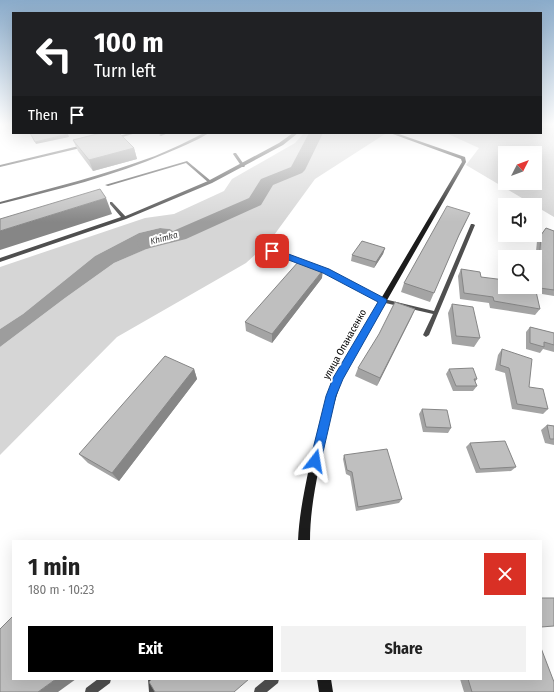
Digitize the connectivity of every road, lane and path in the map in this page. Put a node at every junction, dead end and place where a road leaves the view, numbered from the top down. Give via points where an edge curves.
1 (35, 157) edge
2 (156, 157) edge
3 (237, 157) edge
4 (258, 157) edge
5 (461, 157) edge
6 (0, 166) edge
7 (243, 166) junction
8 (210, 182) junction
9 (107, 185) dead end
10 (0, 203) edge
11 (111, 203) dead end
12 (124, 218) junction
13 (473, 225) dead end
14 (272, 251) dead end
15 (0, 260) edge
16 (383, 301) junction
17 (436, 313) junction
18 (426, 335) dead end
19 (304, 540) edge
20 (105, 680) edge
21 (154, 680) edge
22 (273, 680) edge
23 (324, 680) edge
24 (90, 692) edge
25 (154, 692) edge
26 (259, 692) edge
27 (326, 692) edge

1 - 6 street
2 - 10 lane
3 - 7 lane
4 - 7 street
5 - 16 street, улица Опанасенко via 464,162
7 - 8 street
8 - 9 lane via 187,162
8 - 12 street
11 - 12 lane
12 - 15 lane
13 - 17 lane
14 - 16 lane via 326,271
16 - 17 lane
16 - 19 street, улица Опанасенко via 338,378 331,396 315,461 304,524
17 - 18 lane
20 - 24 lane
21 - 25 lane
22 - 26 lane
23 - 27 street

